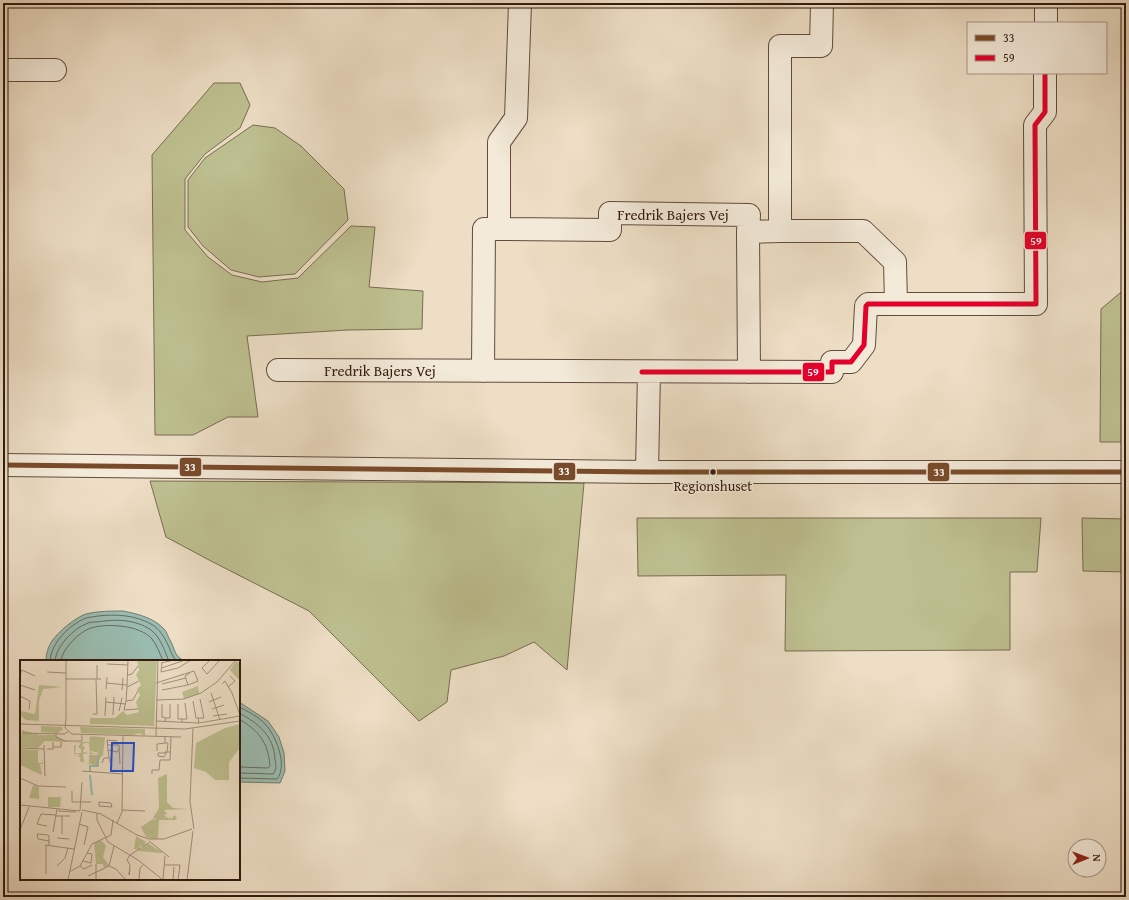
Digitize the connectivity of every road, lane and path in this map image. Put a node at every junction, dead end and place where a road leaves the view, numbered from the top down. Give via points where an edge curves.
1 (520, 3) edge
2 (822, 3) edge
3 (1046, 3) edge
4 (1046, 22) edge
5 (3, 70) edge
6 (55, 70) dead end
7 (1045, 74) edge
8 (498, 229) junction
9 (780, 231) junction
10 (748, 232) junction
11 (896, 304) junction
12 (278, 370) dead end
13 (483, 371) junction
14 (649, 372) junction
15 (749, 372) junction
16 (3, 465) edge
17 (647, 472) junction
18 (1126, 472) edge

1 - 8 street via 516,118 498,142
2 - 9 street via 821,46 780,46
3 - 4 street
5 - 6 street
7 - 11 street, Fredrik Bajers Vej via 1045,112 1035,125 1036,304
8 - 10 street, Fredrik Bajers Vej via 610,230 610,213 734,214 749,215
8 - 13 street, Fredrik Bajers Vej via 484,229
9 - 10 street, Fredrik Bajers Vej
9 - 11 street, Fredrik Bajers Vej via 863,231 895,262
10 - 15 street, Fredrik Bajers Vej
11 - 15 street, Fredrik Bajers Vej via 866,306 864,345 851,362 832,362 832,372
12 - 13 street, Fredrik Bajers Vej
13 - 14 street, Fredrik Bajers Vej
14 - 15 street, Fredrik Bajers Vej
14 - 17 street
16 - 17 street
17 - 18 street

